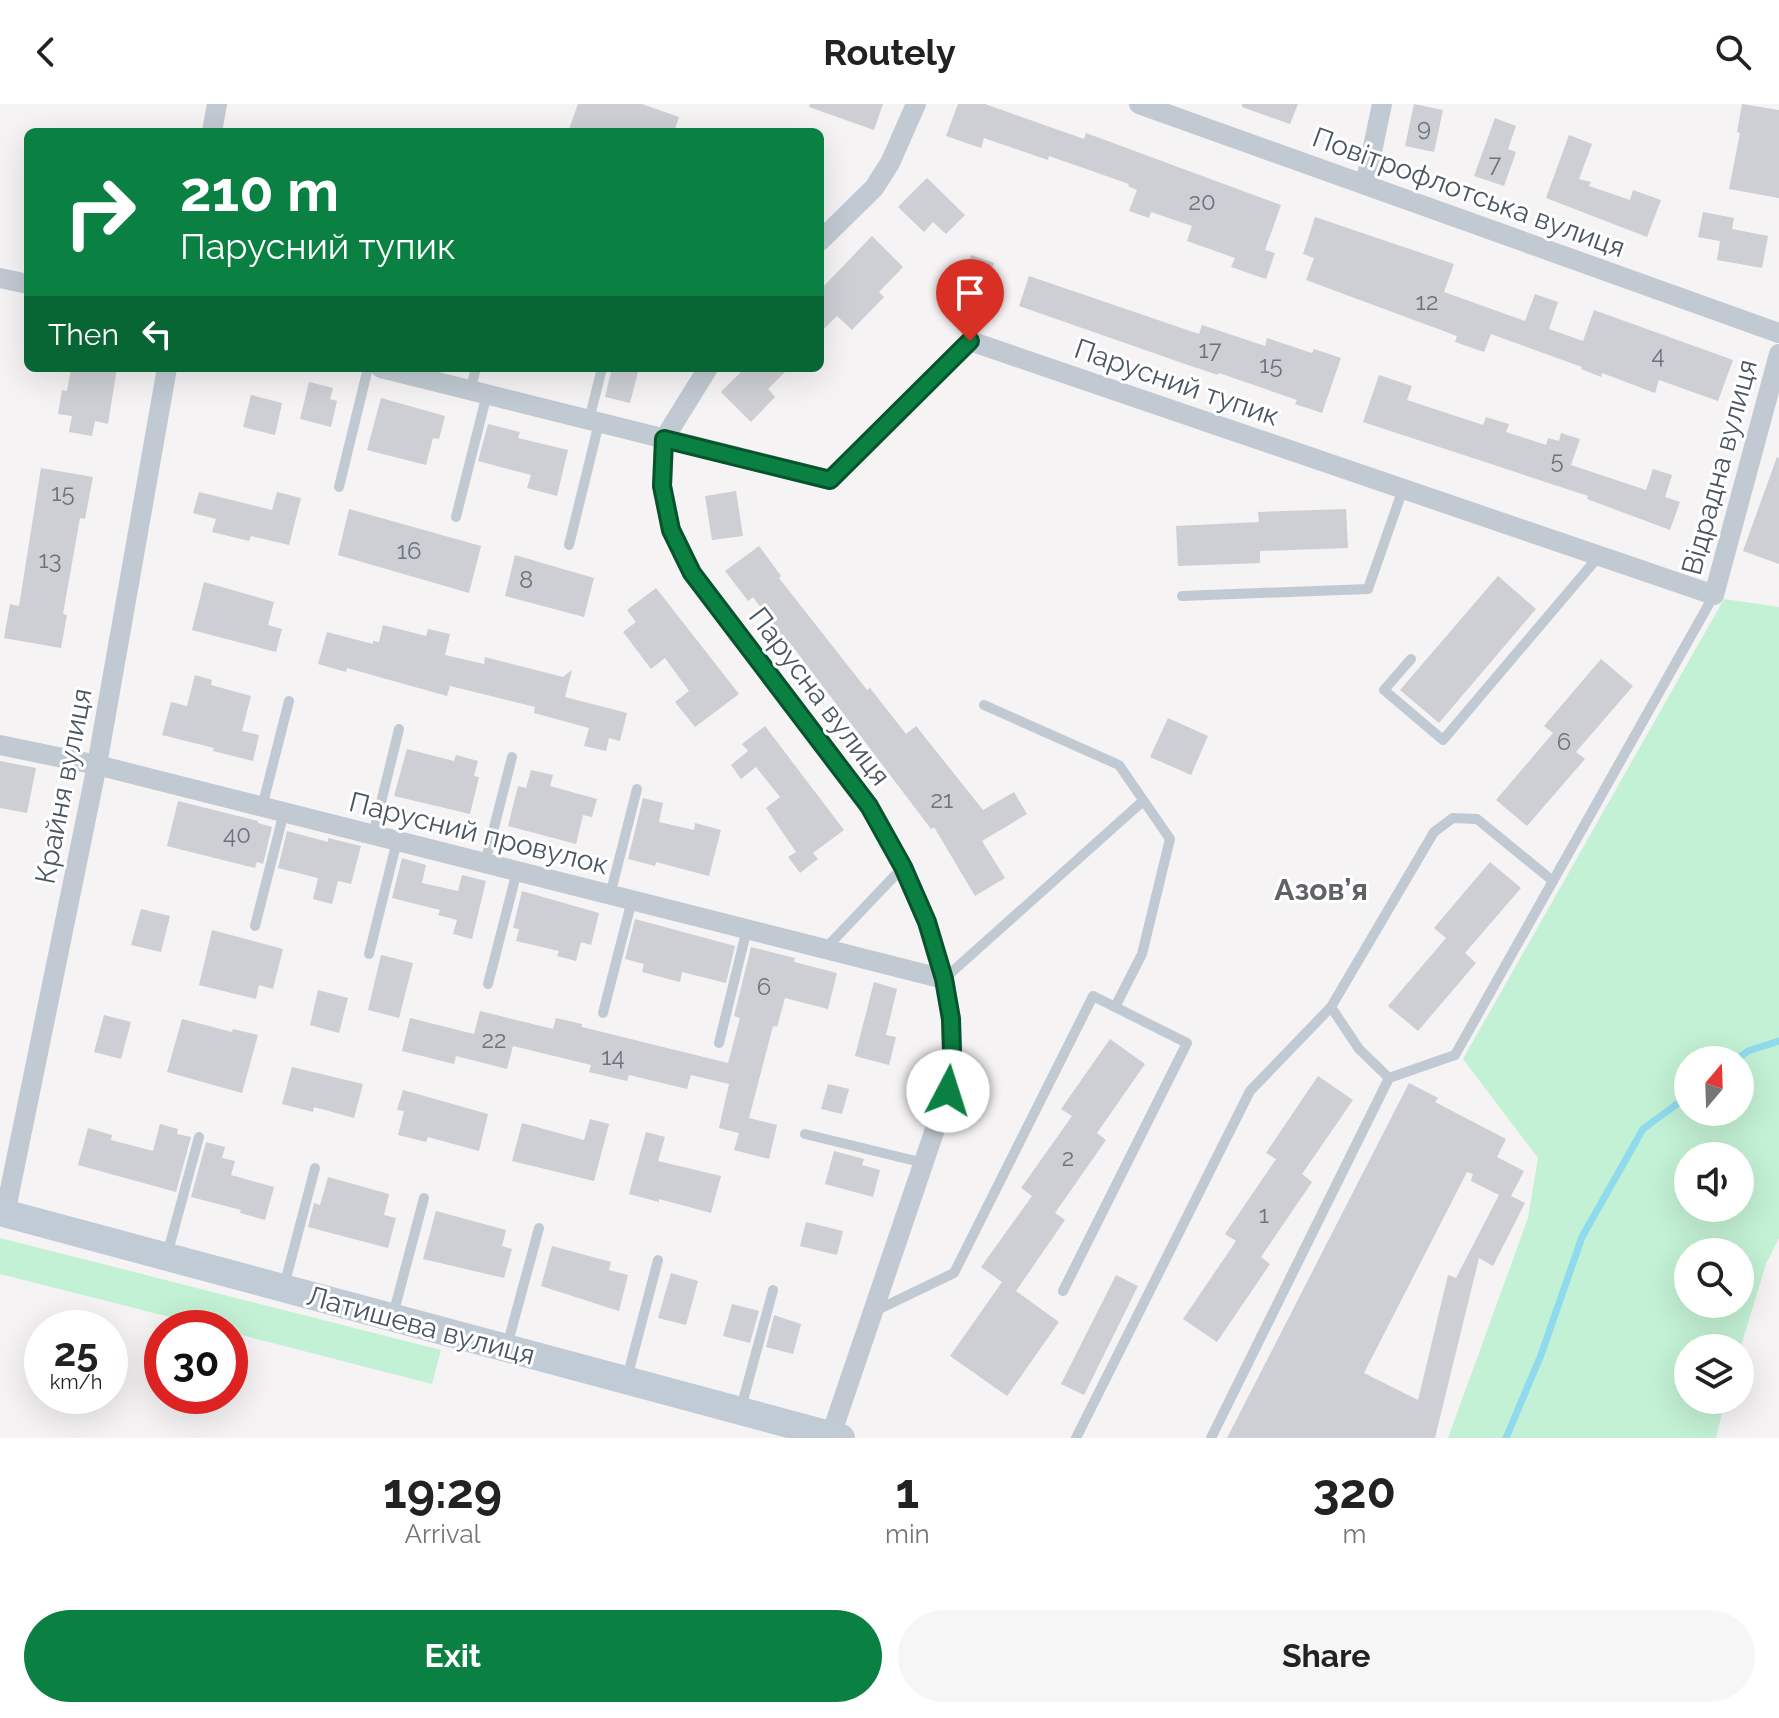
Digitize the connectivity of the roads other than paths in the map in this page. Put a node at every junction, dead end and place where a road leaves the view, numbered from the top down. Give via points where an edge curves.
1 (217, 104) edge
2 (916, 104) edge
3 (1139, 104) edge
4 (1382, 104) edge
5 (213, 128) edge
6 (1365, 185) junction
7 (824, 237) edge
8 (0, 278) edge
9 (24, 283) edge
10 (1779, 333) edge
11 (1779, 354) edge
12 (166, 372) edge
13 (367, 372) edge
14 (397, 372) edge
15 (476, 372) edge
16 (601, 372) edge
17 (706, 372) edge
18 (478, 392) junction
19 (594, 422) junction
20 (664, 439) junction
21 (339, 487) dead end
22 (1403, 489) junction
23 (456, 517) dead end
24 (569, 545) dead end
25 (1600, 556) junction
26 (1714, 595) junction
27 (1182, 596) dead end
28 (1411, 659) dead end
29 (289, 701) dead end
30 (984, 705) dead end
31 (399, 729) dead end
32 (0, 745) edge
33 (512, 757) dead end
34 (97, 765) junction
35 (637, 789) dead end
36 (1143, 801) junction
37 (262, 807) junction
38 (284, 812) junction
39 (373, 835) junction
40 (397, 841) junction
41 (485, 863) junction
42 (903, 867) junction
43 (517, 871) junction
44 (1553, 881) junction
45 (610, 895) junction
46 (632, 900) junction
47 (255, 926) dead end
48 (747, 929) junction
49 (825, 949) junction
50 (369, 954) dead end
51 (944, 979) junction
52 (488, 984) dead end
53 (1115, 1007) junction
54 (1331, 1007) junction
55 (603, 1013) dead end
56 (719, 1043) dead end
57 (1389, 1078) junction
58 (805, 1134) dead end
59 (199, 1137) dead end
60 (924, 1163) junction
61 (315, 1168) dead end
62 (424, 1198) dead end
63 (2, 1213) edge
64 (539, 1228) dead end
65 (167, 1257) junction
66 (658, 1260) dead end
67 (283, 1288) junction
68 (773, 1290) dead end
69 (1063, 1291) dead end
70 (873, 1312) junction
71 (392, 1317) junction
72 (507, 1348) junction
73 (626, 1380) junction
74 (741, 1410) junction
75 (836, 1436) edge
76 (1076, 1438) edge
77 (1211, 1438) edge

1 - 5 street
2 - 7 street via 874,188
3 - 6 street, Повітрофлотська вулиця
4 - 6 street
6 - 10 street, Повітрофлотська вулиця
8 - 9 street
11 - 26 street, Відрадна вулиця
12 - 34 street, Крайня вулиця
13 - 21 lane
14 - 18 street
15 - 18 lane
16 - 19 lane
17 - 20 street, Парусна вулиця
18 - 19 street
18 - 23 lane
19 - 20 street
19 - 24 lane
20 - 22 street, Парусний тупик via 830,480 970,341
20 - 42 street, Парусна вулиця via 662,486 671,530 692,573 869,806
22 - 25 street, Парусний тупик
22 - 27 lane via 1368,589
25 - 26 street, Парусний тупик
25 - 28 lane via 1443,740 1384,690
26 - 44 lane
29 - 37 lane
30 - 36 lane via 1119,765
31 - 39 lane
32 - 34 street, Парусний провулок
33 - 41 lane
34 - 37 street, Парусний провулок
34 - 63 street, Крайня вулиця
35 - 45 lane
36 - 51 lane
36 - 53 lane via 1170,839 1142,954
37 - 38 street, Парусний провулок
38 - 39 street, Парусний провулок
38 - 47 lane
39 - 40 street, Парусний провулок
40 - 41 street, Парусний провулок
40 - 50 lane
41 - 43 street, Парусний провулок
42 - 49 lane
42 - 51 street, Парусна вулиця
43 - 45 street, Парусний провулок
43 - 52 lane
44 - 54 lane via 1477,819 1453,818 1434,832
44 - 57 lane via 1455,1055
45 - 46 street, Парусний провулок
46 - 48 street, Парусний провулок
46 - 55 lane
48 - 49 street, Парусний провулок
48 - 56 lane
49 - 51 street, Парусний провулок
51 - 60 street, Парусна вулиця via 951,1019 948,1091
53 - 69 lane via 1187,1043
53 - 70 lane via 1093,996 954,1273
54 - 57 lane via 1359,1049
54 - 76 lane via 1250,1091
57 - 77 lane
58 - 60 lane
59 - 65 lane
60 - 70 street, Парусна вулиця
61 - 67 lane
62 - 71 lane
63 - 65 street, Латишева вулиця
64 - 72 lane
65 - 67 street, Латишева вулиця
66 - 73 lane
67 - 71 street, Латишева вулиця
68 - 74 lane
70 - 75 street, Парусна вулиця
71 - 72 street, Латишева вулиця
72 - 73 street, Латишева вулиця
73 - 74 street, Латишева вулиця
74 - 75 street, Латишева вулиця

